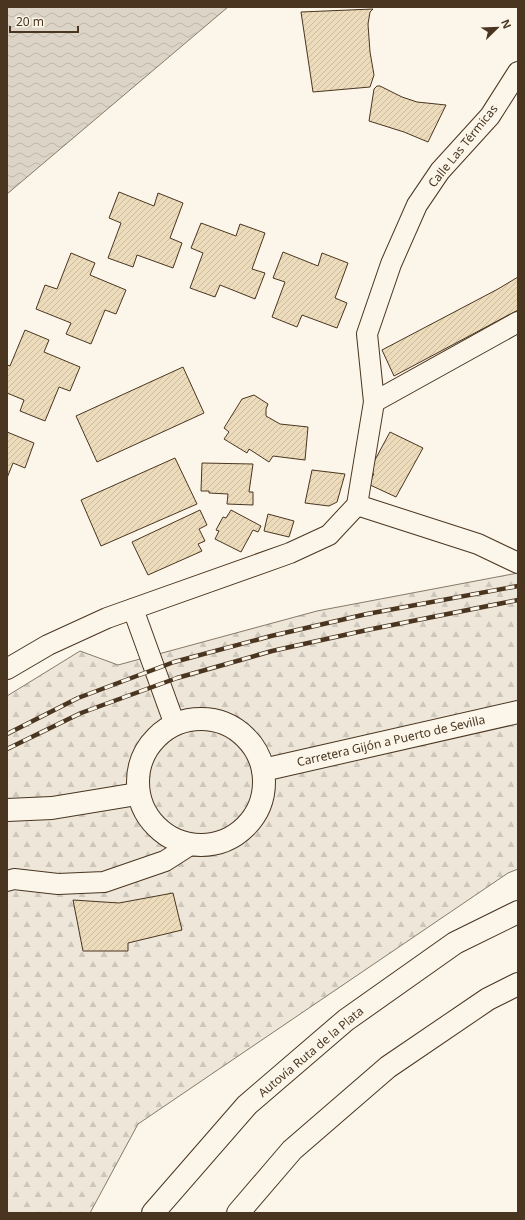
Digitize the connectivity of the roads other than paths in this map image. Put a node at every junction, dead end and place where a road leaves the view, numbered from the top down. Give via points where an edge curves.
1 (518, 72) edge
2 (518, 322) edge
3 (374, 402) junction
4 (357, 505) junction
5 (518, 562) edge
6 (133, 609) junction
7 (7, 669) edge
8 (518, 712) edge
9 (175, 725) junction
10 (263, 770) junction
11 (137, 794) junction
12 (7, 810) edge
13 (190, 845) junction
14 (7, 881) edge
15 (518, 912) edge
16 (518, 984) edge
17 (153, 1213) edge
18 (238, 1213) edge

1 - 3 street, Calle Las Térmicas via 490,116 440,171 417,205 390,264 367,334
2 - 3 street
3 - 4 street, Calle Las Térmicas
4 - 5 street via 478,544
4 - 6 street via 329,534 290,553
6 - 7 street via 48,645
6 - 9 street
8 - 10 highway, Carretera Gijón a Puerto de Sevilla
9 - 10 highway via 191,718 224,721 250,740
9 - 11 highway via 160,731 140,759
10 - 13 highway via 263,794 254,817 237,834 215,844
11 - 12 highway via 52,808
11 - 13 highway via 147,818 166,836
13 - 14 street via 165,861 104,882 58,884 14,879
15 - 17 highway, Autovía Ruta de la Plata via 455,943 346,1020 247,1105
16 - 18 highway via 488,999 388,1067 292,1150

